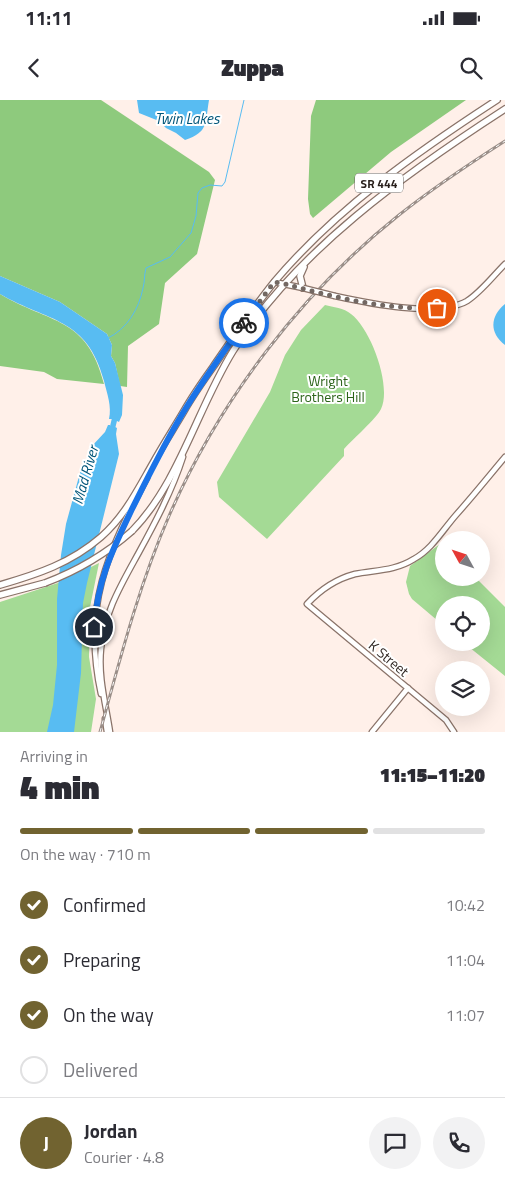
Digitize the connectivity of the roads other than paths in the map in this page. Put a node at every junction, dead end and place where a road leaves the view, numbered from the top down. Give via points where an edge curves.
1 (497, 100) edge
2 (505, 109) edge
3 (347, 225) junction
4 (505, 264) edge
5 (274, 282) junction
6 (285, 284) junction
7 (302, 288) junction
8 (199, 416) junction
9 (179, 420) junction
10 (505, 457) edge
11 (0, 585) edge
12 (0, 595) edge
13 (408, 688) junction
14 (109, 732) edge
15 (372, 732) edge
16 (454, 732) edge

1 - 5 highway, SR 444 via 378,183 307,247
2 - 3 highway, SR 444 via 425,163
3 - 6 highway, SR 444
3 - 7 highway via 302,270
4 - 7 main road, bridge via 472,297 451,307 410,308
5 - 6 main road
5 - 9 highway, SR 444 via 219,357
6 - 7 main road
6 - 8 highway, SR 444 via 261,310 242,338
8 - 12 highway, SR 444, bridge via 162,494 132,531 94,560 70,572 45,583
8 - 14 main road via 170,490 117,591 106,621 100,658
9 - 11 highway, SR 444 via 121,516 105,533 89,547 51,569
9 - 14 main road via 116,541 99,589 94,654
10 - 13 main road, K Street via 434,543 418,557 390,569 339,580 307,604
13 - 15 main road
13 - 16 main road, K Street via 446,720

